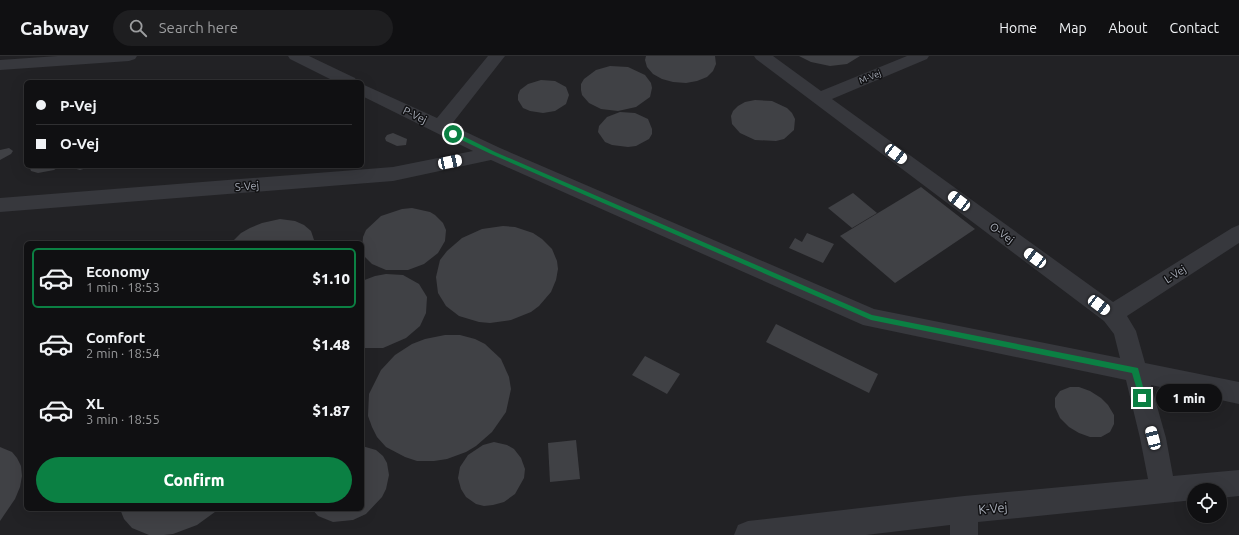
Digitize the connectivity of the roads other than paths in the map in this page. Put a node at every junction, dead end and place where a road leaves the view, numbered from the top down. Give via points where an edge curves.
1 (129, 56) edge
2 (296, 56) edge
3 (497, 56) edge
4 (762, 56) edge
5 (921, 56) edge
6 (0, 65) edge
7 (345, 80) edge
8 (364, 89) edge
9 (819, 98) junction
10 (440, 127) junction
11 (493, 153) junction
12 (0, 206) edge
13 (1239, 233) edge
14 (1112, 314) junction
15 (1135, 370) junction
16 (1239, 393) edge
17 (1239, 483) edge
18 (1163, 491) junction
19 (964, 523) edge
20 (748, 535) edge

1 - 6 lane
2 - 7 lane
3 - 10 lane
4 - 9 lane, O-Vej
5 - 9 lane, M-Vej
8 - 10 lane, P-Vej
9 - 14 lane, O-Vej
10 - 11 lane, P-Vej
11 - 12 lane, S-Vej via 393,174
11 - 15 lane, P-Vej via 871,318
13 - 14 lane, L-Vej
14 - 15 lane, O-Vej via 1125,331
15 - 16 lane, P-Vej
15 - 18 lane, O-Vej via 1153,438
17 - 18 lane, K-Vej
18 - 19 lane, K-Vej
19 - 20 lane, K-Vej

